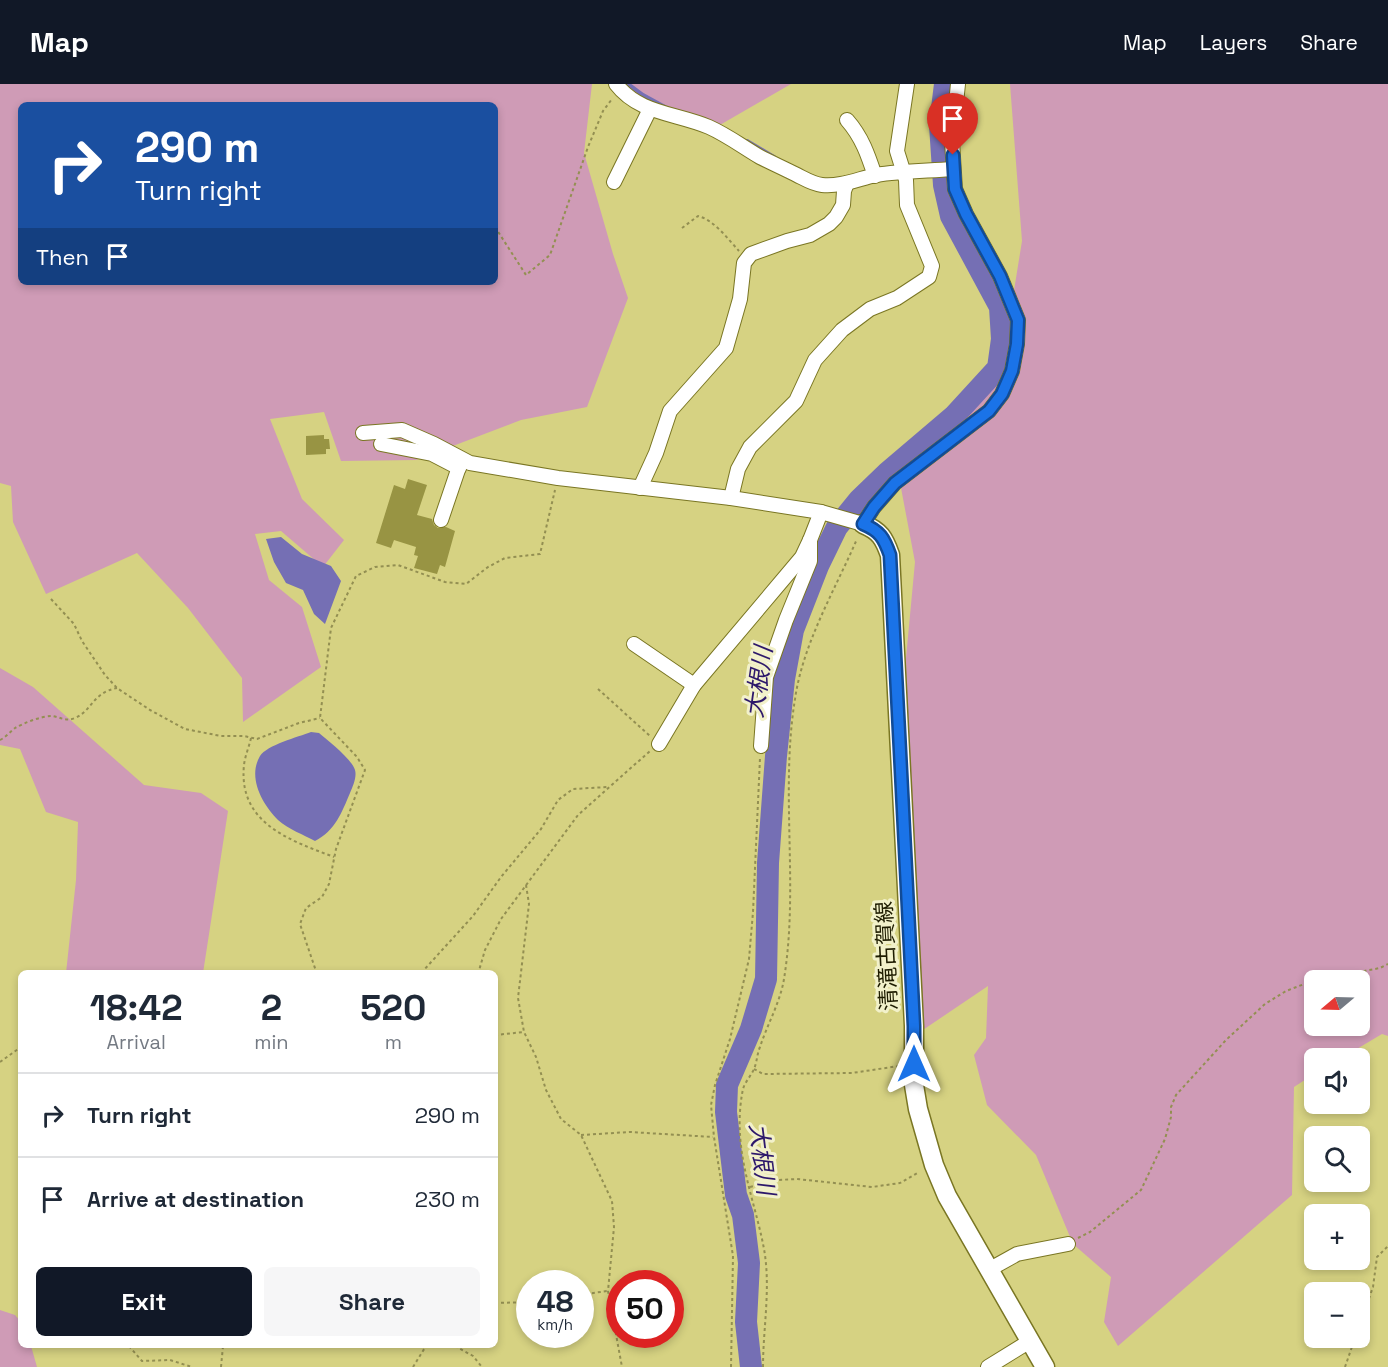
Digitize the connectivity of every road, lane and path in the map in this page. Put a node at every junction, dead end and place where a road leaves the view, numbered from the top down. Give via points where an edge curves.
1 (907, 84) edge
2 (958, 84) edge
3 (619, 88) edge
4 (650, 109) junction
5 (847, 120) dead end
6 (953, 169) junction
7 (903, 172) junction
8 (875, 176) junction
9 (614, 182) dead end
10 (848, 183) junction
11 (682, 228) dead end
12 (498, 232) edge
13 (747, 259) junction
14 (363, 433) dead end
15 (381, 444) dead end
16 (463, 463) junction
17 (558, 478) junction
18 (640, 488) junction
19 (731, 498) junction
20 (821, 512) junction
21 (441, 520) dead end
22 (863, 524) junction
23 (810, 540) junction
24 (51, 599) dead end
25 (634, 645) dead end
26 (694, 685) junction
27 (117, 688) junction
28 (598, 689) dead end
29 (320, 718) junction
30 (251, 738) junction
31 (0, 740) edge
32 (659, 744) junction
33 (760, 746) joint
34 (608, 787) junction
35 (334, 857) junction
36 (526, 885) junction
37 (1388, 964) edge
38 (316, 970) edge
39 (424, 970) edge
40 (479, 970) edge
41 (524, 1032) junction
42 (498, 1035) edge
43 (18, 1049) edge
44 (0, 1062) edge
45 (914, 1064) junction
46 (754, 1069) junction
47 (581, 1135) junction
48 (714, 1137) junction
49 (934, 1165) junction
50 (750, 1187) junction
51 (1068, 1244) joint
52 (1388, 1246) edge
53 (990, 1269) junction
54 (610, 1270) edge
55 (1370, 1296) edge
56 (516, 1302) edge
57 (498, 1303) edge
58 (1030, 1341) junction
59 (131, 1348) edge
60 (223, 1348) edge
61 (425, 1348) edge
62 (459, 1348) edge
63 (618, 1348) edge
64 (1352, 1348) edge
65 (192, 1367) edge
66 (221, 1367) edge
67 (413, 1367) edge
68 (482, 1367) edge
69 (622, 1367) edge
70 (731, 1367) edge
71 (764, 1367) edge
72 (988, 1367) edge
73 (1045, 1367) edge
74 (1345, 1367) edge

1 - 7 street via 897,151
2 - 6 street
3 - 4 street via 637,104
3 - 12 path via 603,111 550,255 526,275
4 - 9 street
4 - 10 street via 707,126 814,184
5 - 8 street via 864,145
6 - 7 street
6 - 22 street via 955,189 1018,320 1012,371 989,411 895,483
7 - 8 street
7 - 19 street via 907,205 932,266 929,277 897,298 870,309 835,337 815,360 796,401 750,447 738,469
8 - 10 street
10 - 13 street via 843,205 829,224 810,235 751,254
11 - 13 path via 698,216 704,217
13 - 18 street via 726,348 670,411
14 - 16 street via 402,430
15 - 16 street
16 - 17 street
16 - 21 street
17 - 18 street
17 - 29 path via 540,555 505,558 466,584 445,582 398,566 375,567 356,576 331,628
18 - 19 street
19 - 20 street
20 - 22 street
20 - 23 street
22 - 45 main road, 清滝古賀線 via 884,537 890,555
22 - 46 path via 818,627 795,696 788,777 788,950 784,982
23 - 26 street via 802,557
23 - 33 street via 810,561 766,677
24 - 27 path via 74,624
25 - 26 street
26 - 32 street
27 - 30 path via 185,729
27 - 31 path via 100,693 74,718 39,719 18,726
28 - 32 path
29 - 30 path
29 - 35 path via 365,770
30 - 35 path via 244,781 254,812 298,843
32 - 34 path
33 - 48 path via 749,959 711,1105
34 - 36 path via 578,815
34 - 39 path via 573,789 558,800 541,829 473,916
35 - 38 path via 329,884 322,897 306,908 300,924
36 - 40 path via 501,919
36 - 41 path via 529,904 518,998
37 - 51 path via 1312,981 1265,1004 1176,1095 1165,1139 1140,1190 1090,1232
41 - 42 path
41 - 47 path via 561,1119
43 - 44 path
45 - 46 path via 852,1073 763,1074
45 - 49 main road, 清滝古賀線 via 918,1109
46 - 50 path via 743,1087 740,1135
47 - 48 path via 630,1132
47 - 54 path via 612,1201
48 - 70 path via 733,1256
49 - 50 path via 900,1183 872,1187 797,1179
49 - 53 main road, 清滝古賀線 via 947,1196
50 - 71 path via 766,1274
51 - 53 street via 1017,1254
52 - 55 path via 1377,1257
53 - 58 main road, 清滝古賀線
56 - 57 path
58 - 72 street
58 - 73 main road, 清滝古賀線
59 - 65 path via 142,1361 170,1360
60 - 66 path
61 - 67 path
62 - 68 path
63 - 69 path
64 - 74 path

